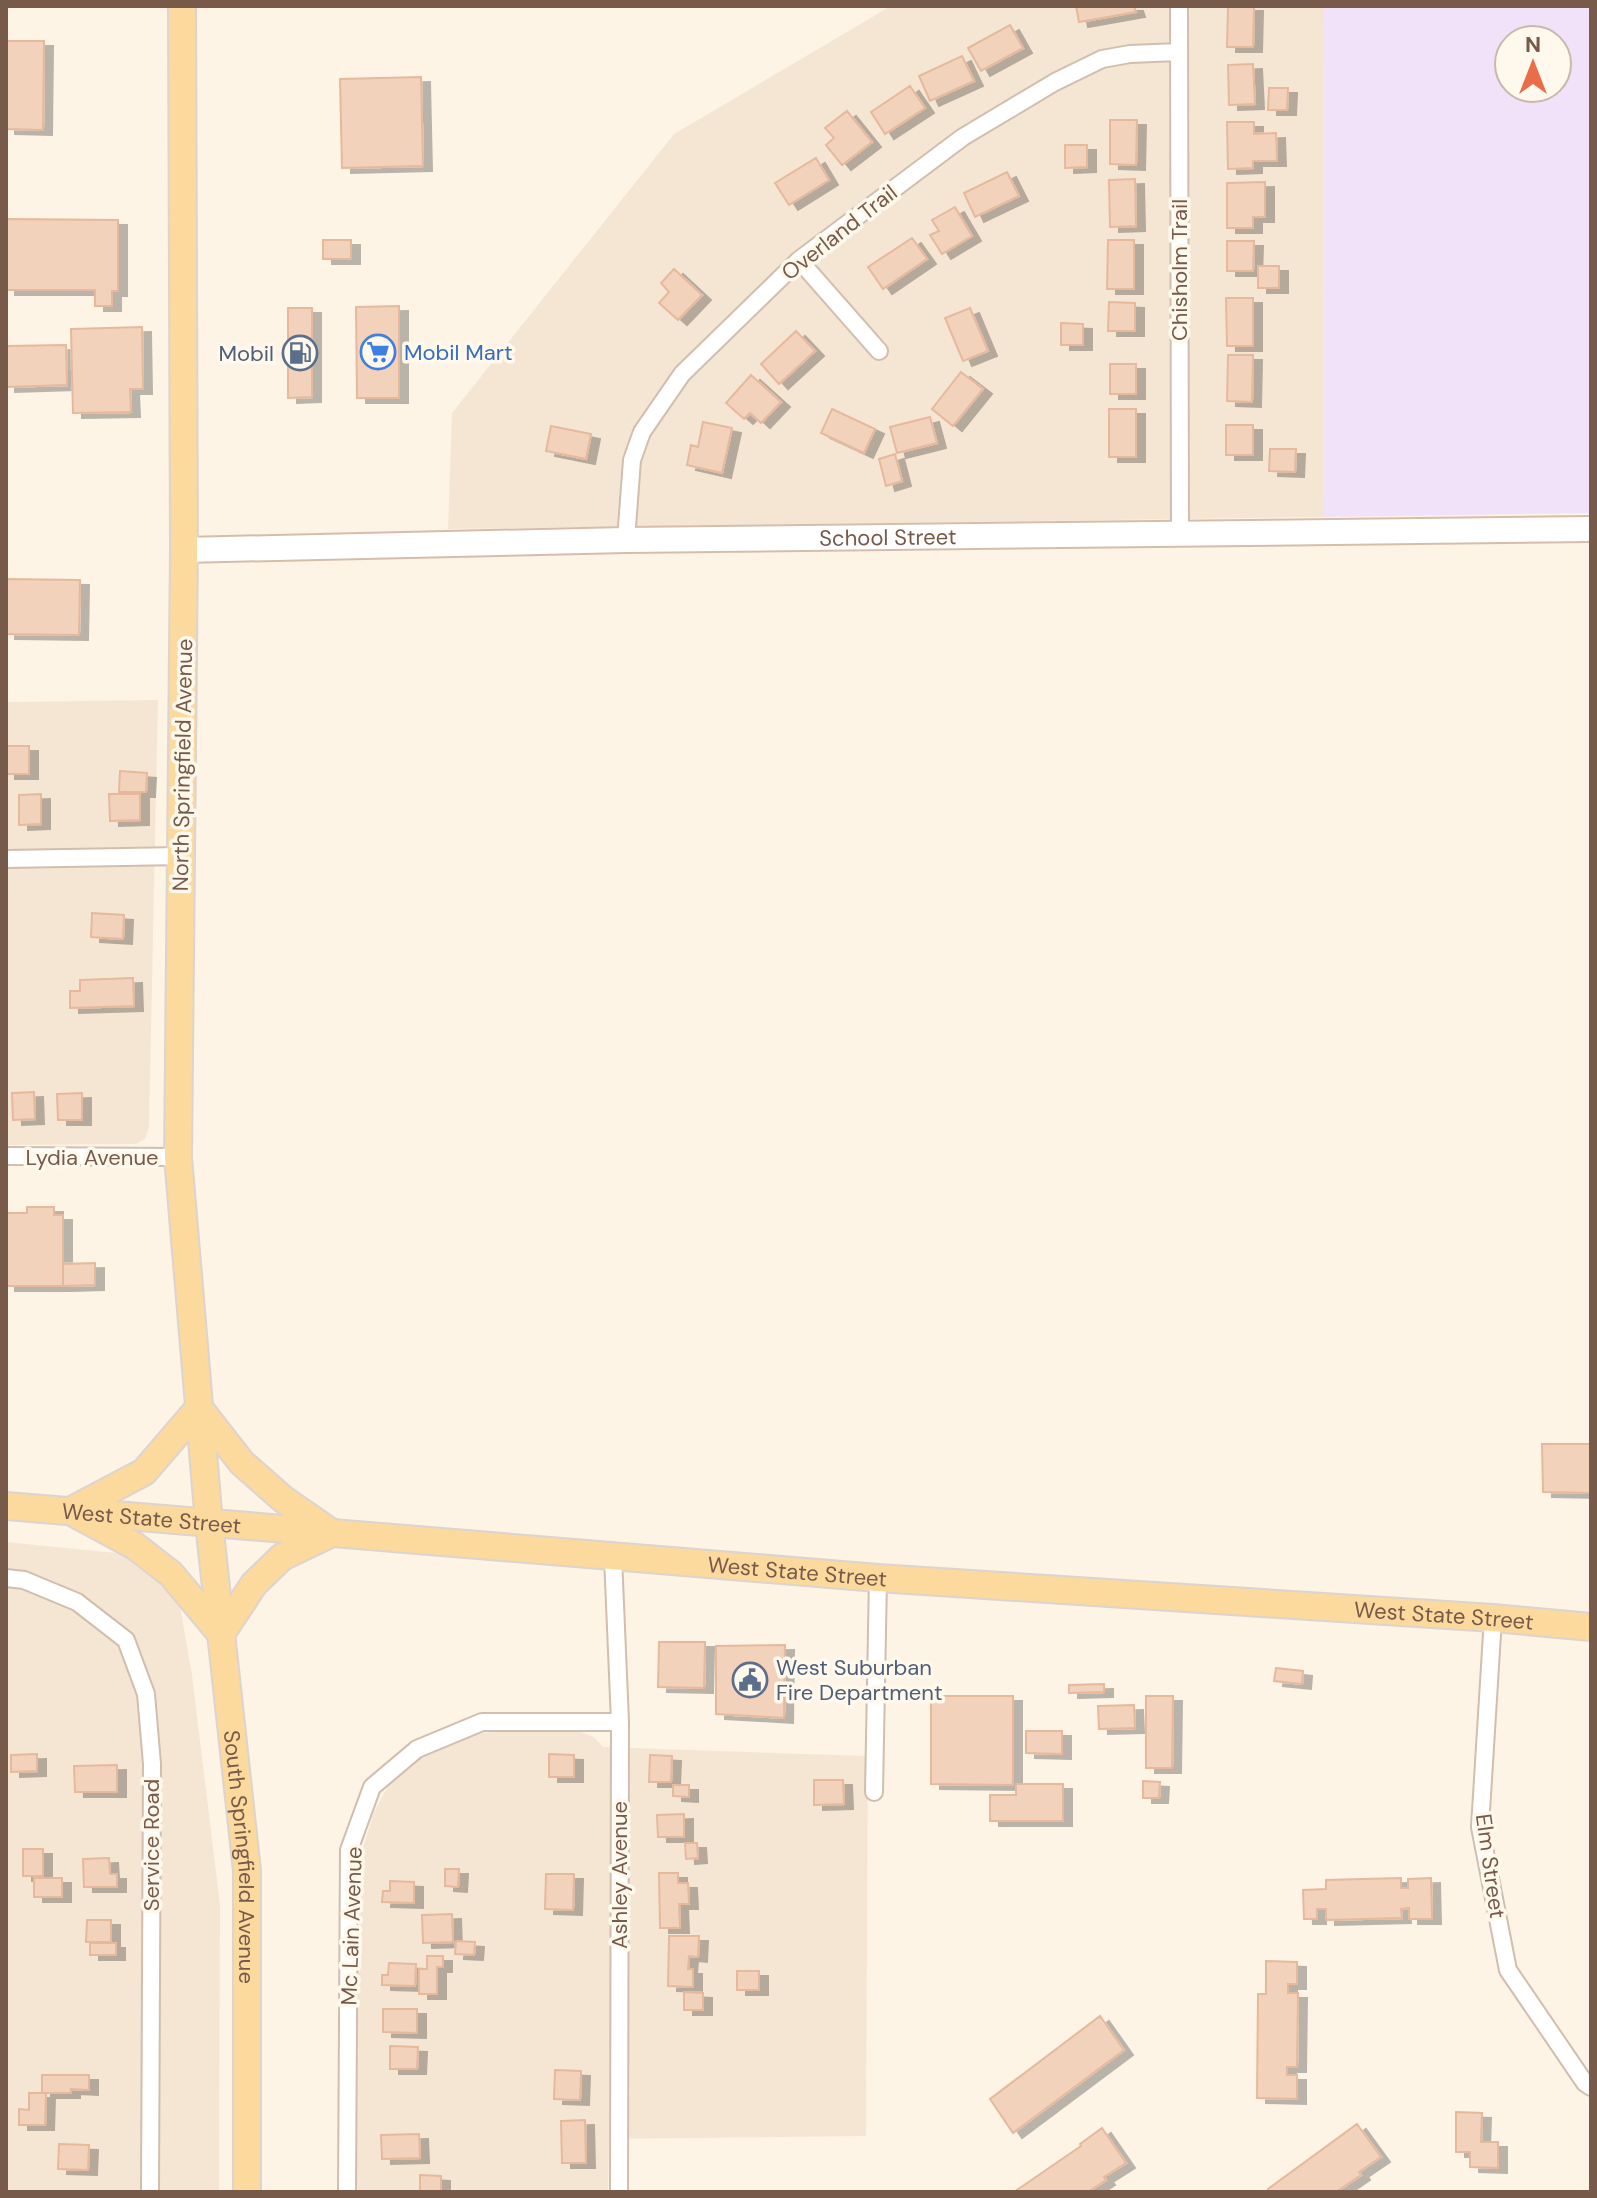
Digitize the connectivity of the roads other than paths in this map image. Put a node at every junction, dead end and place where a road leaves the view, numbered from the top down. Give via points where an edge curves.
1 (182, 6) edge
2 (1179, 6) edge
3 (1178, 52) junction
4 (799, 260) junction
5 (879, 351) dead end
6 (1591, 529) edge
7 (1180, 535) junction
8 (626, 540) junction
9 (184, 550) junction
10 (182, 856) junction
11 (6, 859) edge
12 (6, 1156) edge
13 (178, 1157) junction
14 (199, 1408) junction
15 (6, 1506) edge
16 (70, 1511) junction
17 (209, 1523) junction
18 (332, 1533) junction
19 (613, 1557) junction
20 (6, 1578) edge
21 (878, 1578) junction
22 (1493, 1618) junction
23 (1591, 1627) edge
24 (221, 1634) junction
25 (620, 1722) junction
26 (874, 1792) dead end
27 (1591, 2087) edge
28 (150, 2192) edge
29 (247, 2192) edge
30 (347, 2192) edge
31 (619, 2192) edge

1 - 9 main road, North Springfield Avenue
2 - 3 street, Chisholm Trail
3 - 4 street, Overland Trail via 1102,59 1055,82 963,137
3 - 7 street, Chisholm Trail
4 - 5 street
4 - 8 street, Overland Trail via 682,374 642,432 632,460
6 - 7 main road, School Street
7 - 8 main road, School Street
8 - 9 main road, School Street
9 - 10 main road, North Springfield Avenue
10 - 11 street
10 - 13 main road, North Springfield Avenue
12 - 13 street, Lydia Avenue
13 - 14 main road, North Springfield Avenue
14 - 16 main road via 144,1472
14 - 17 main road, North Springfield Avenue
14 - 18 main road via 242,1463
15 - 16 main road, West State Street
16 - 17 main road, West State Street
16 - 24 main road via 135,1546 171,1574
17 - 18 main road, West State Street
17 - 24 main road, South Springfield Avenue
18 - 19 main road, West State Street
18 - 24 main road via 282,1557 254,1584
19 - 21 main road, West State Street
19 - 25 street, Ashley Avenue
20 - 28 street, Service Road via 77,1602 126,1640 146,1694 152,1764
21 - 22 main road, West State Street
21 - 26 street
22 - 23 main road, West State Street
22 - 27 street, Elm Street via 1480,1827 1508,1970
24 - 29 main road, South Springfield Avenue via 247,1871
25 - 30 street, Mc Lain Avenue via 482,1722 417,1749 372,1787 349,1850
25 - 31 street, Ashley Avenue

